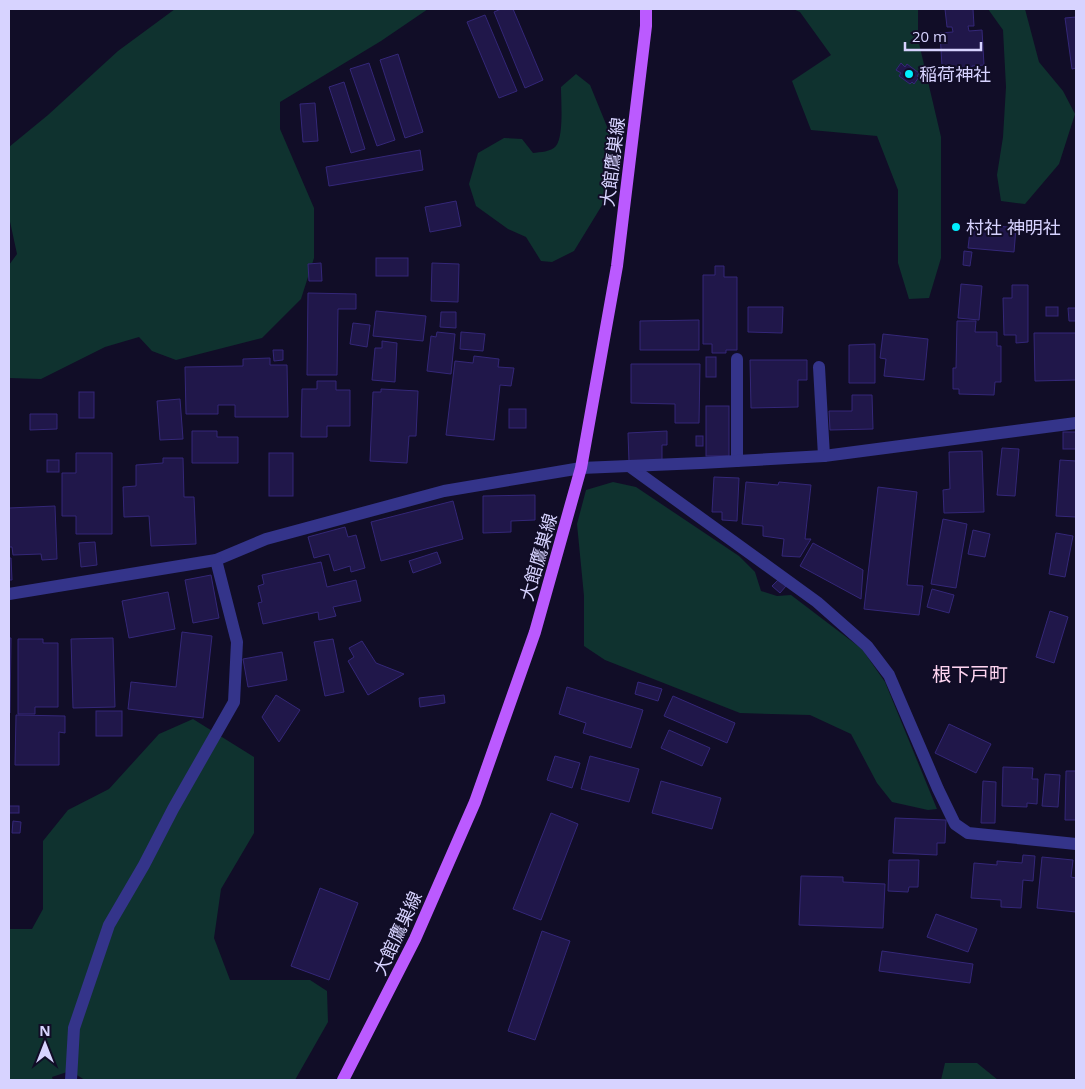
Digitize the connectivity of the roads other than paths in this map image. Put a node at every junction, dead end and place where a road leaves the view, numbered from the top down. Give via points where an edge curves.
1 (646, 9) edge
2 (737, 359) dead end
3 (819, 367) dead end
4 (1076, 423) edge
5 (824, 456) junction
6 (737, 461) junction
7 (629, 466) junction
8 (581, 468) junction
9 (216, 560) junction
10 (9, 594) edge
11 (1076, 844) edge
12 (71, 1080) edge
13 (343, 1080) edge

1 - 8 main road, 大館鷹巣線 via 617,266
2 - 6 street
3 - 5 street
4 - 5 street
5 - 6 street
6 - 7 street
7 - 8 street
7 - 11 street via 817,602 867,646 889,675 955,824 968,833
8 - 9 street via 444,491 266,539
8 - 13 main road, 大館鷹巣線 via 535,632 475,802 415,939
9 - 10 street
9 - 12 street via 237,642 234,702 108,925 74,1028

